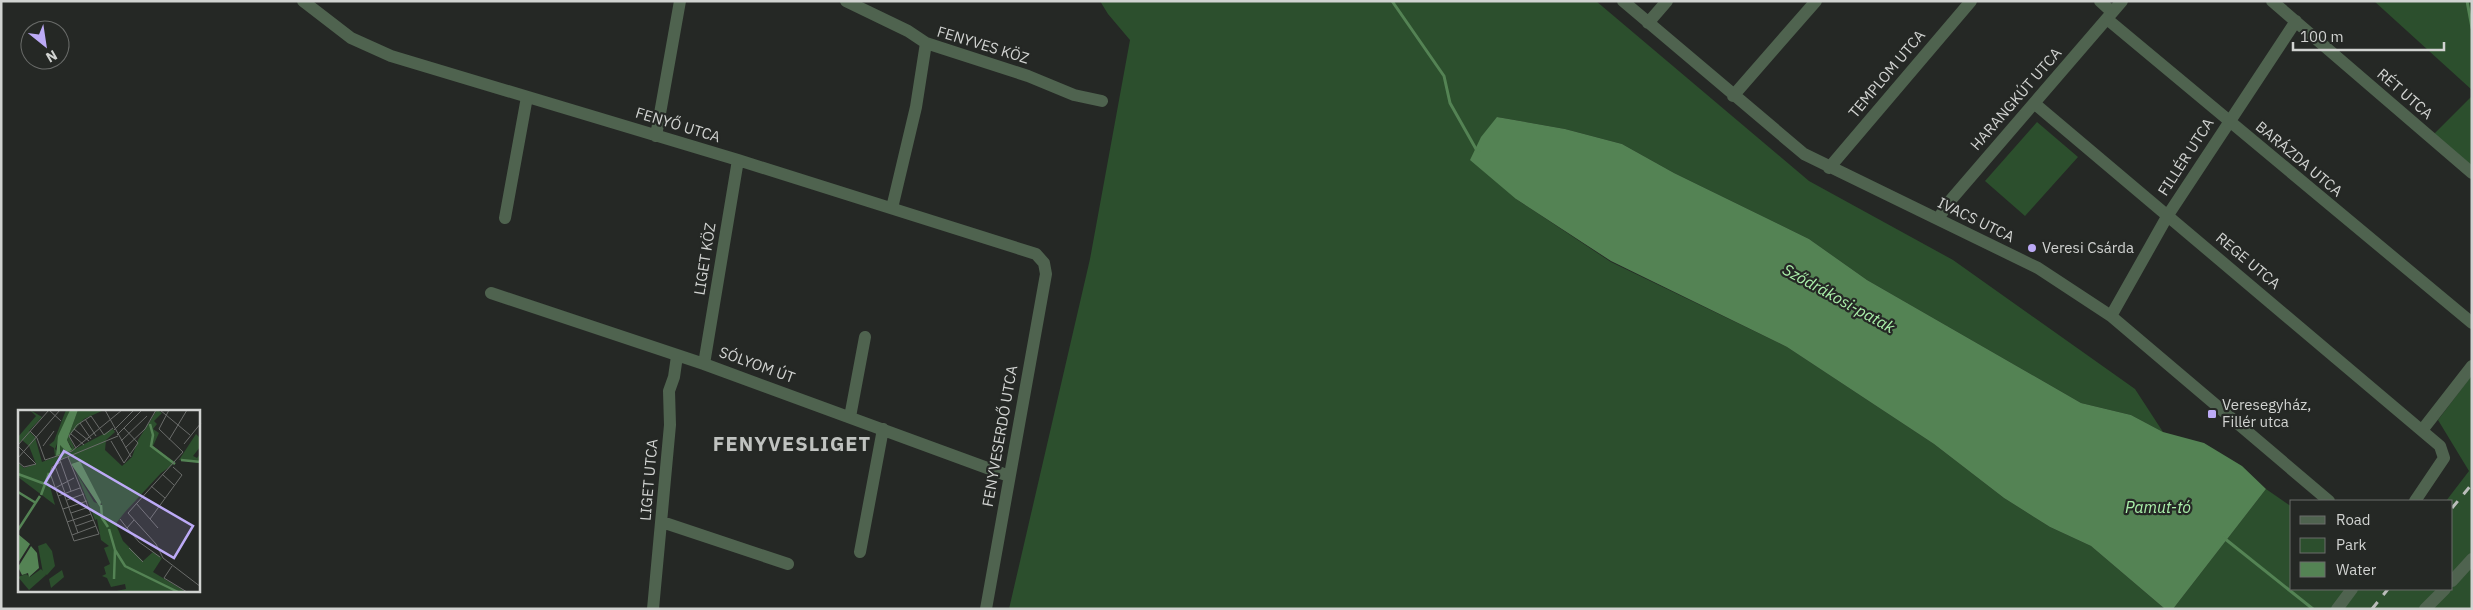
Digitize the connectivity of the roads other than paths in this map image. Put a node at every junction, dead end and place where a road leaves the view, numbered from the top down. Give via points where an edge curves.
1 (303, 1) edge
2 (680, 1) edge
3 (846, 1) edge
4 (1623, 1) edge
5 (1667, 1) edge
6 (1816, 1) edge
7 (1971, 1) edge
8 (2100, 1) edge
9 (2122, 1) edge
10 (2272, 1) edge
11 (2110, 15) junction
12 (2296, 21) junction
13 (1648, 23) junction
14 (926, 43) junction
15 (1733, 96) junction
16 (527, 97) junction
17 (1102, 100) dead end
18 (2034, 103) junction
19 (2228, 122) junction
20 (656, 136) junction
21 (738, 160) junction
22 (1829, 168) junction
23 (2472, 173) edge
24 (892, 208) junction
25 (2168, 215) junction
26 (505, 218) dead end
27 (1938, 219) junction
28 (1046, 269) joint
29 (491, 293) dead end
30 (2111, 316) junction
31 (2472, 323) edge
32 (865, 337) dead end
33 (677, 356) junction
34 (704, 364) junction
35 (2472, 366) edge
36 (850, 417) junction
37 (883, 429) junction
38 (2423, 429) junction
39 (1009, 476) junction
40 (2328, 500) edge
41 (2416, 500) edge
42 (662, 522) junction
43 (860, 552) dead end
44 (2472, 559) edge
45 (788, 564) dead end
46 (2453, 580) edge
47 (2351, 590) edge
48 (2444, 590) edge
49 (653, 609) edge
50 (986, 609) edge
51 (2337, 609) edge
52 (2425, 609) edge

1 - 16 street, FENYŐ UTCA via 338,29 376,50
2 - 20 street
3 - 14 street via 908,30
4 - 13 street, IVACS UTCA
5 - 13 street
6 - 15 street
7 - 22 street, TEMPLOM UTCA
8 - 11 street, BARÁZDA UTCA
9 - 11 street, HARANGKÚT UTCA
10 - 12 street, RÉT UTCA
11 - 18 street, HARANGKÚT UTCA
11 - 19 street, BARÁZDA UTCA
12 - 19 street, FILLÉR UTCA
12 - 23 street, RÉT UTCA
13 - 15 street, IVACS UTCA
14 - 17 street, FENYVES KÖZ via 1028,76 1074,95
14 - 24 street, FENYVES KÖZ via 916,107
15 - 22 street, IVACS UTCA via 1804,154
16 - 20 street, FENYŐ UTCA
16 - 26 street
18 - 25 street, REGE UTCA
18 - 27 street, HARANGKÚT UTCA
19 - 25 street, FILLÉR UTCA
19 - 31 street, BARÁZDA UTCA
20 - 21 street, FENYŐ UTCA
21 - 24 street, FENYŐ UTCA
21 - 34 street, LIGET KÖZ
22 - 27 street, IVACS UTCA
24 - 28 street, FENYŐ UTCA via 1036,254
25 - 30 street, FILLÉR UTCA
25 - 38 street, REGE UTCA
27 - 30 street, IVACS UTCA via 2038,268
28 - 39 street, FENYVESERDŐ UTCA
29 - 33 street, SÓLYOM ÚT
30 - 40 street, IVACS UTCA
32 - 36 street
33 - 34 street, SÓLYOM ÚT
33 - 42 street, LIGET UTCA via 669,391 670,424
34 - 36 street, SÓLYOM ÚT
35 - 38 street
36 - 37 street, SÓLYOM ÚT
37 - 39 street, SÓLYOM ÚT
37 - 43 street
38 - 41 street, REGE UTCA via 2440,446 2444,458
39 - 50 street, FENYVESERDŐ UTCA
42 - 45 street
42 - 49 street, LIGET UTCA
44 - 46 street
47 - 51 street
48 - 52 street

